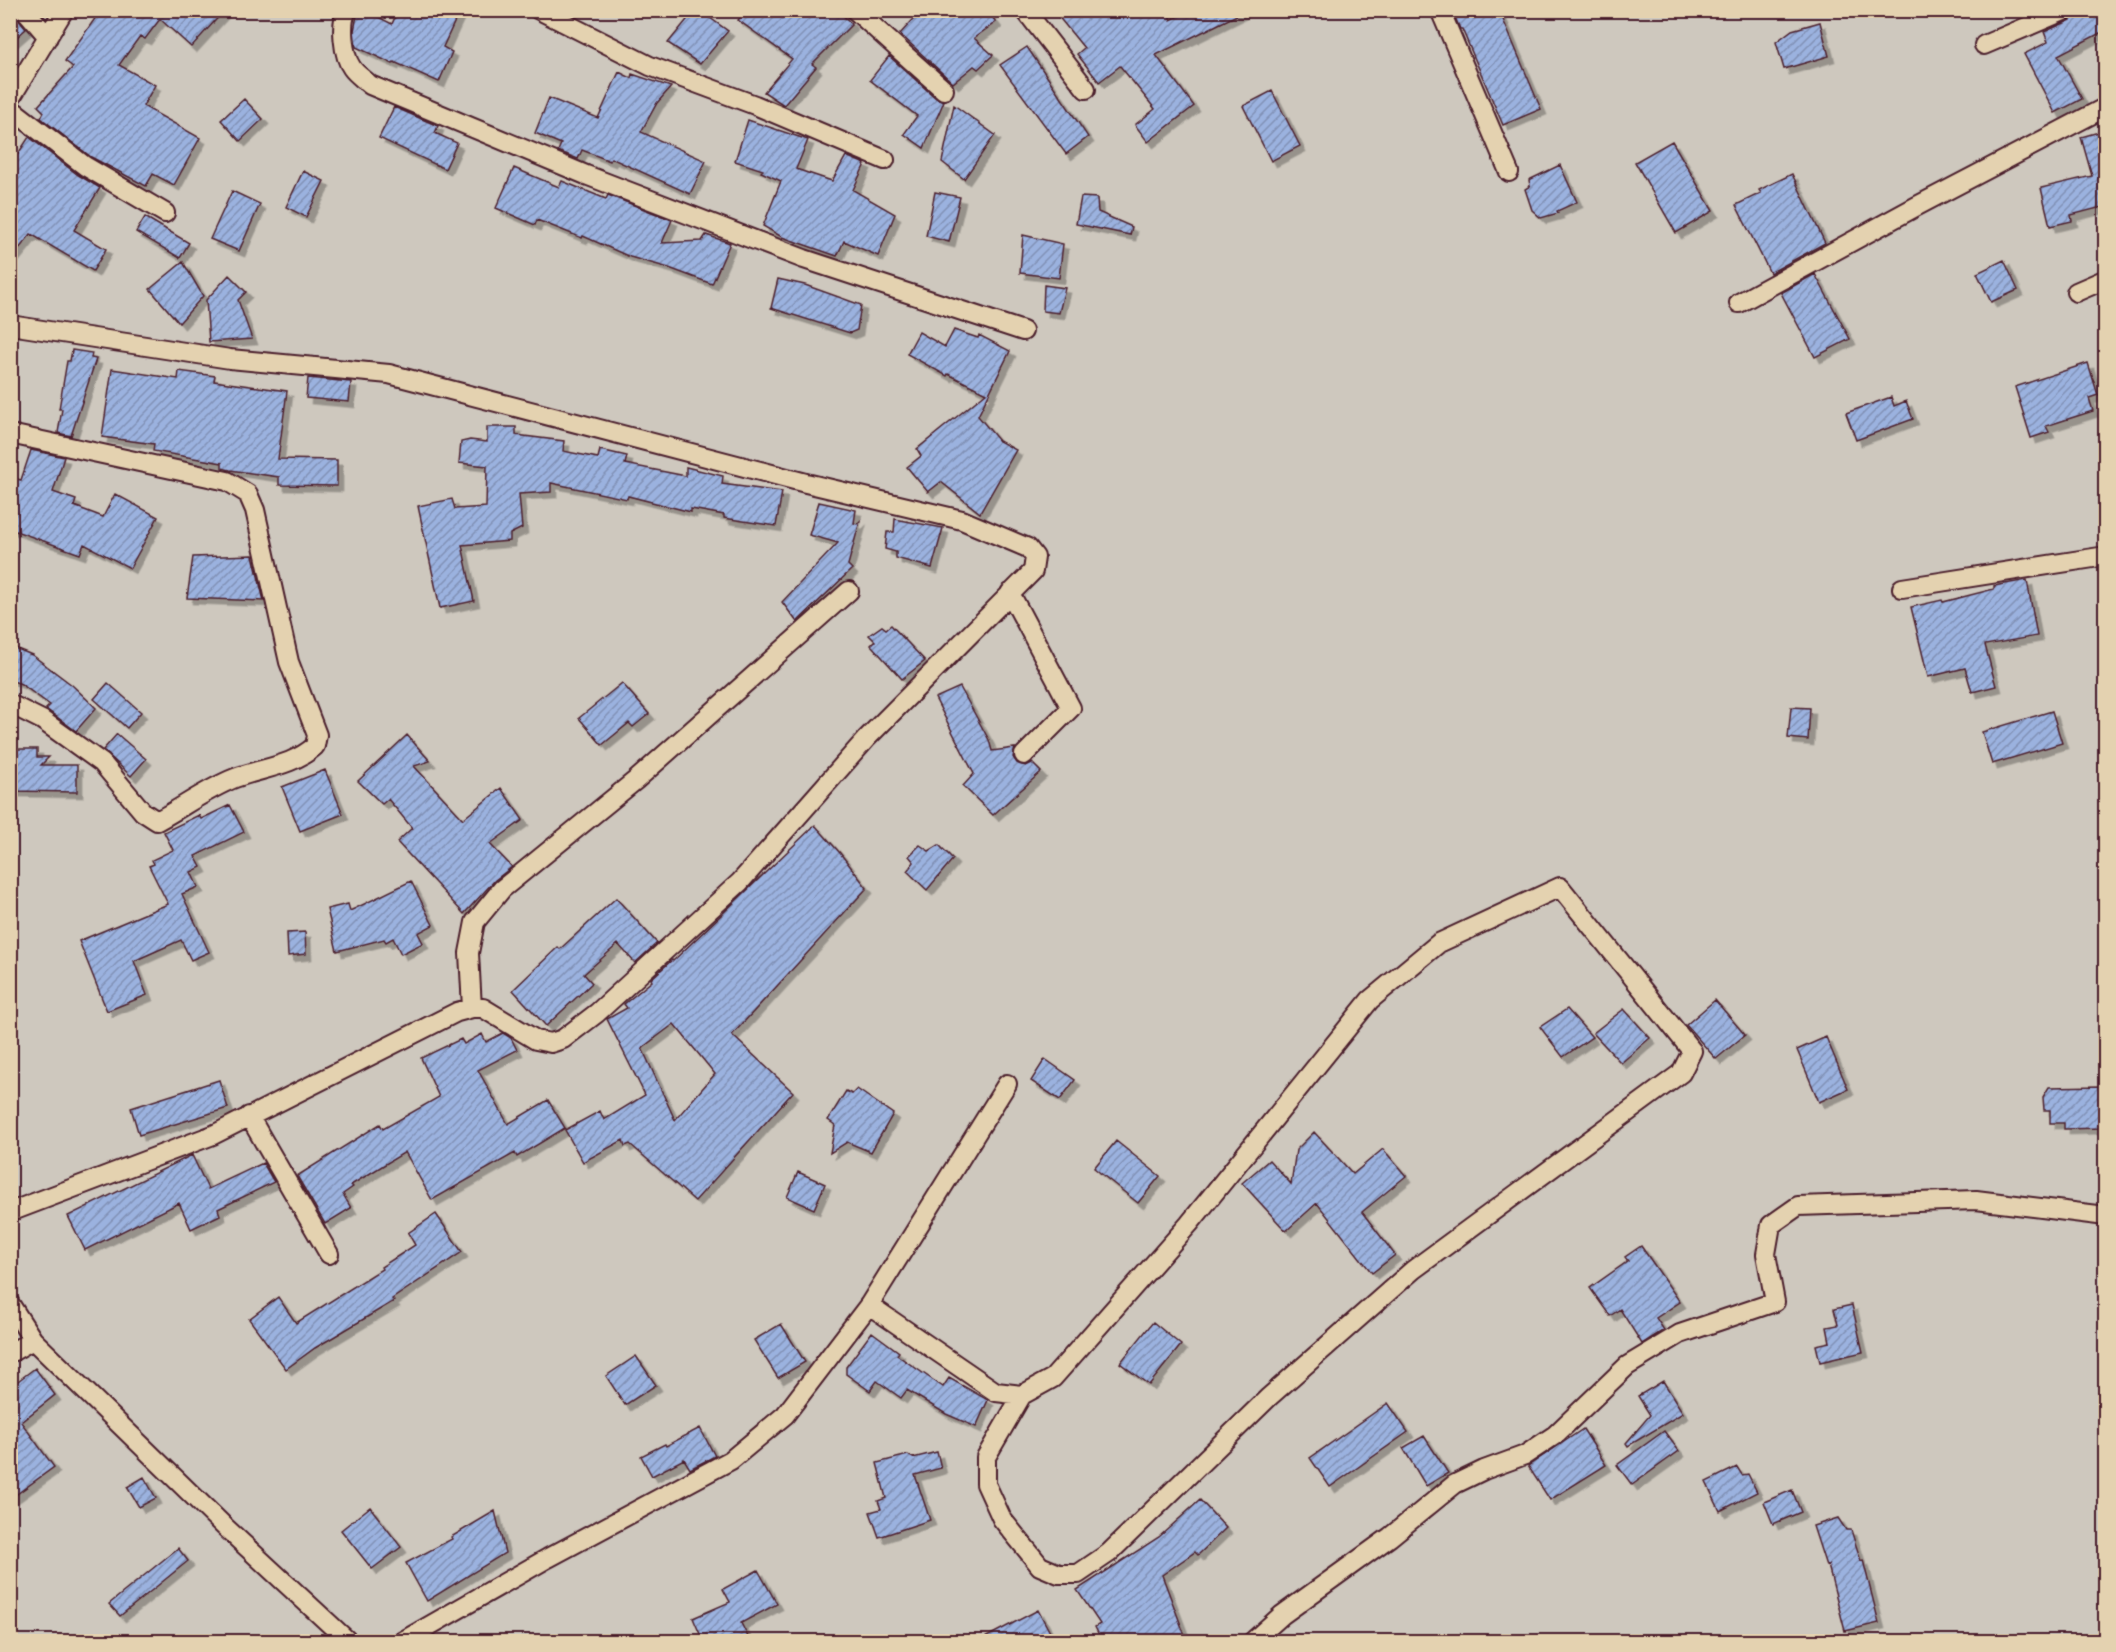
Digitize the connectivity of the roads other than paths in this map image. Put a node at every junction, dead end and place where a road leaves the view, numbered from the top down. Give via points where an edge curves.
1 (25, 10) edge
2 (64, 10) edge
3 (347, 10) edge
4 (539, 10) edge
5 (855, 10) edge
6 (1025, 10) edge
7 (1440, 10) edge
8 (2066, 10) edge
9 (48, 37) junction
10 (1984, 45) dead end
11 (1086, 89) dead end
12 (944, 90) dead end
13 (10, 99) edge
14 (10, 108) edge
15 (2106, 108) edge
16 (885, 160) dead end
17 (1509, 172) dead end
18 (165, 213) dead end
19 (2106, 279) edge
20 (2076, 292) dead end
21 (1739, 303) dead end
22 (10, 324) edge
23 (1023, 331) dead end
24 (10, 434) edge
25 (2106, 556) edge
26 (1902, 588) dead end
27 (849, 591) dead end
28 (1010, 593) junction
29 (10, 704) edge
30 (1024, 754) dead end
31 (472, 1008) junction
32 (1007, 1084) dead end
33 (249, 1116) junction
34 (10, 1212) edge
35 (2106, 1216) edge
36 (329, 1254) dead end
37 (10, 1304) edge
38 (869, 1305) junction
39 (33, 1341) junction
40 (10, 1353) edge
41 (1022, 1395) junction
42 (349, 1641) edge
43 (400, 1641) edge
44 (1252, 1641) edge

1 - 9 street
2 - 9 street
3 - 23 street via 342,18 351,67 370,85 586,175 804,259
4 - 16 street via 650,66
5 - 12 street
6 - 11 street
7 - 17 street
8 - 10 street
9 - 13 street
14 - 18 street via 85,166
15 - 21 street
19 - 20 street
22 - 28 street via 230,359 389,374 962,520 1028,548 1035,557 1033,571
24 - 29 street via 226,481 248,494 255,510 289,662 317,735 315,746 303,757 215,787 158,821 142,812 102,764 42,720
25 - 26 street
27 - 31 street via 636,780 502,889 475,922 469,953
28 - 30 street via 1071,708
28 - 31 street via 867,738 740,882 597,1013 563,1039 550,1043 536,1040 483,1008
31 - 33 street
32 - 38 street
33 - 34 street via 213,1135
33 - 36 street
35 - 44 street via 1976,1200 1798,1206 1771,1225 1766,1254 1775,1302 1680,1334 1628,1366 1555,1435 1525,1455 1455,1484
37 - 39 street
38 - 41 street via 996,1392
38 - 43 street via 786,1415 731,1460
39 - 40 street
39 - 42 street
41 - 41 street via 986,1457 986,1484 1002,1519 1040,1566 1059,1574 1078,1574 1109,1553 1269,1397 1413,1270 1681,1072 1692,1051 1560,887 1439,944 1370,1000 1189,1224 1053,1378

